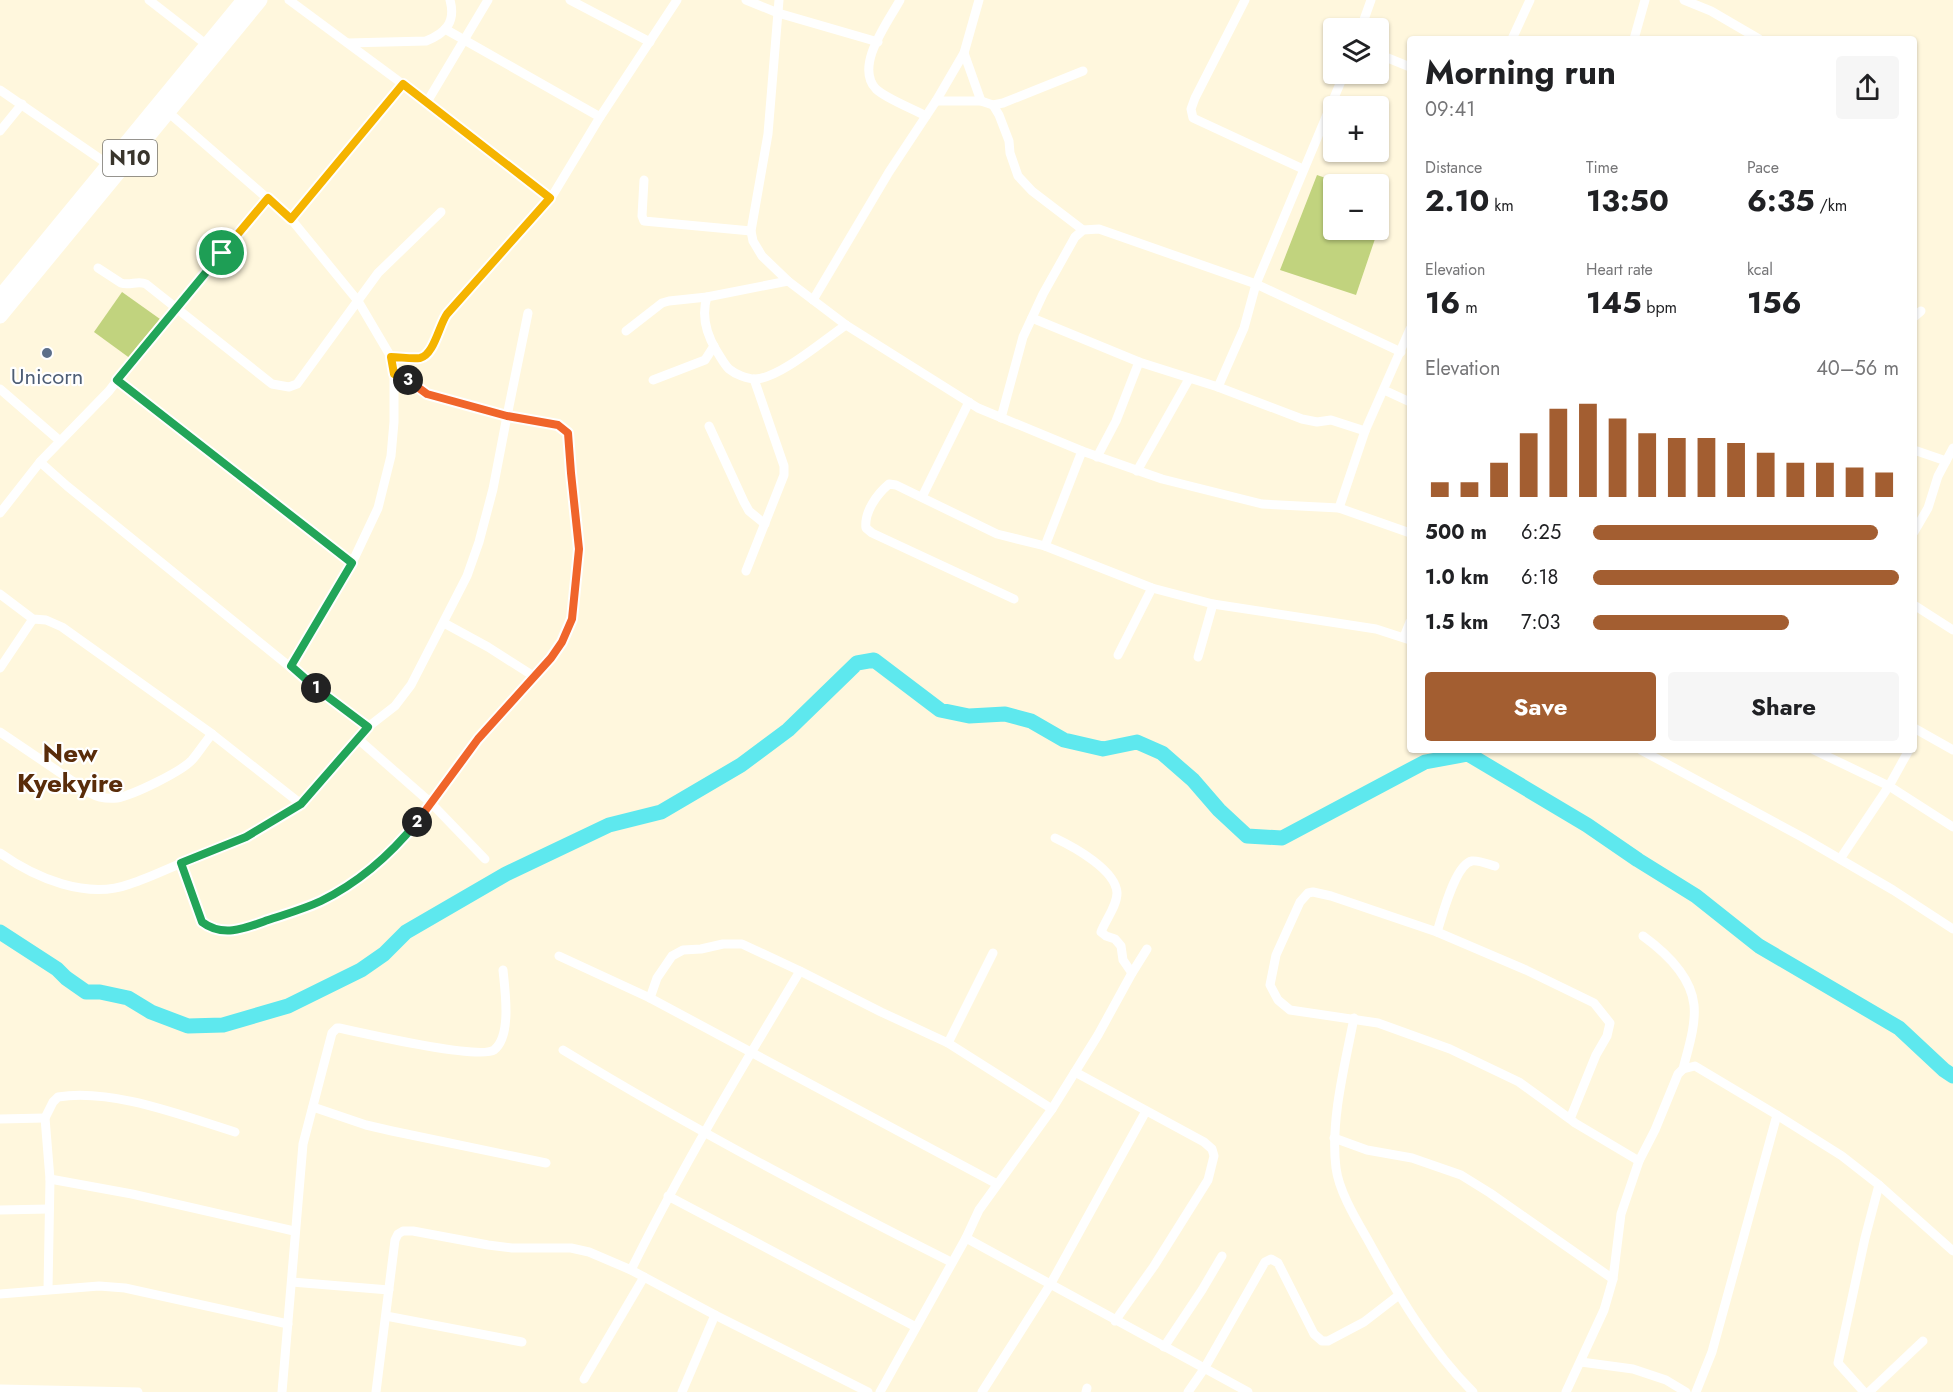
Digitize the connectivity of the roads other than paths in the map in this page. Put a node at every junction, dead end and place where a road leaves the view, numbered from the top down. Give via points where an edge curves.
1 (149, 0) edge
2 (244, 0) edge
3 (260, 0) edge
4 (290, 0) edge
5 (450, 0) edge
6 (488, 0) edge
7 (570, 0) edge
8 (676, 0) edge
9 (746, 0) edge
10 (779, 0) edge
11 (900, 0) edge
12 (979, 0) edge
13 (1245, 0) edge
14 (1371, 0) edge
15 (1530, 0) edge
16 (1645, 0) edge
17 (1684, 0) edge
18 (1715, 0) edge
19 (1711, 11) junction
20 (778, 13) junction
21 (1365, 18) edge
22 (445, 30) junction
23 (1513, 36) edge
24 (1635, 36) edge
25 (1754, 36) edge
26 (464, 41) junction
27 (650, 42) junction
28 (878, 42) junction
29 (348, 43) junction
30 (207, 45) junction
31 (964, 53) junction
32 (1389, 58) edge
33 (1407, 66) edge
34 (1083, 71) dead end
35 (403, 84) junction
36 (1340, 84) edge
37 (0, 90) edge
38 (936, 101) junction
39 (981, 101) junction
40 (427, 102) junction
41 (22, 104) junction
42 (993, 105) junction
43 (168, 112) junction
44 (926, 116) junction
45 (600, 117) junction
46 (0, 131) edge
47 (109, 165) junction
48 (1303, 169) junction
49 (644, 180) dead end
50 (268, 198) junction
51 (550, 198) junction
52 (441, 212) dead end
53 (291, 219) junction
54 (1083, 230) junction
55 (751, 231) junction
56 (98, 268) dead end
57 (788, 281) junction
58 (1256, 284) junction
59 (0, 297) edge
60 (707, 297) junction
61 (813, 300) junction
62 (358, 301) junction
63 (176, 307) junction
64 (528, 313) dead end
65 (0, 316) edge
66 (1032, 318) junction
67 (846, 325) junction
68 (626, 331) dead end
69 (1407, 337) edge
70 (714, 346) junction
71 (1401, 352) junction
72 (391, 357) junction
73 (1139, 362) junction
74 (394, 374) junction
75 (754, 379) junction
76 (1189, 379) junction
77 (117, 380) junction
78 (653, 380) dead end
79 (1218, 387) junction
80 (0, 389) edge
81 (1384, 390) junction
82 (1407, 401) edge
83 (969, 402) junction
84 (507, 416) junction
85 (1001, 418) junction
86 (709, 426) dead end
87 (1365, 431) junction
88 (60, 441) junction
89 (1953, 448) edge
90 (1082, 451) junction
91 (1917, 451) edge
92 (1096, 457) junction
93 (1946, 461) junction
94 (40, 462) junction
95 (1137, 471) junction
96 (922, 497) junction
97 (1339, 508) junction
98 (0, 513) edge
99 (765, 524) junction
100 (1917, 527) edge
101 (1407, 532) edge
102 (1045, 546) junction
103 (352, 563) junction
104 (746, 571) dead end
105 (1152, 588) junction
106 (0, 594) edge
107 (1014, 599) dead end
108 (1213, 604) junction
109 (1917, 607) edge
110 (33, 619) junction
111 (444, 623) junction
112 (1953, 630) edge
113 (1407, 639) edge
114 (1118, 655) dead end
115 (1198, 657) dead end
116 (291, 666) junction
117 (0, 668) edge
118 (535, 677) junction
119 (368, 727) junction
120 (0, 732) edge
121 (1917, 733) edge
122 (212, 734) junction
123 (358, 739) junction
124 (1953, 750) edge
125 (1647, 753) edge
126 (1820, 753) edge
127 (1907, 753) edge
128 (1889, 786) junction
129 (431, 803) junction
130 (301, 804) junction
131 (1953, 827) edge
132 (1055, 838) dead end
133 (0, 853) edge
134 (486, 859) dead end
135 (1840, 859) junction
136 (181, 863) junction
137 (1495, 866) dead end
138 (1953, 929) edge
139 (1437, 932) junction
140 (1643, 936) dead end
141 (1148, 949) dead end
142 (993, 953) dead end
143 (559, 956) dead end
144 (503, 970) dead end
145 (800, 971) junction
146 (1132, 973) junction
147 (650, 998) junction
148 (1354, 1018) junction
149 (948, 1043) junction
150 (563, 1050) dead end
151 (751, 1053) junction
152 (1683, 1069) junction
153 (1075, 1072) junction
154 (313, 1107) junction
155 (1052, 1109) junction
156 (1146, 1111) junction
157 (1777, 1115) junction
158 (45, 1118) junction
159 (0, 1119) edge
160 (1570, 1119) junction
161 (235, 1132) dead end
162 (704, 1134) junction
163 (1335, 1138) junction
164 (1639, 1161) junction
165 (546, 1163) dead end
166 (50, 1179) junction
167 (997, 1184) junction
168 (1879, 1185) junction
169 (668, 1197) junction
170 (49, 1209) junction
171 (0, 1210) edge
172 (294, 1231) junction
173 (966, 1238) junction
174 (1953, 1251) edge
175 (1222, 1256) dead end
176 (951, 1262) junction
177 (631, 1270) junction
178 (644, 1276) junction
179 (1613, 1279) junction
180 (292, 1282) junction
181 (1050, 1285) junction
182 (48, 1289) junction
183 (389, 1290) junction
184 (0, 1294) edge
185 (1399, 1295) junction
186 (715, 1315) junction
187 (386, 1316) junction
188 (1115, 1321) junction
189 (288, 1324) junction
190 (916, 1327) junction
191 (1923, 1341) dead end
192 (522, 1342) dead end
193 (1164, 1347) junction
194 (1581, 1362) junction
195 (1204, 1369) junction
196 (584, 1379) dead end
197 (0, 1389) edge
198 (138, 1392) edge
199 (282, 1392) edge
200 (376, 1392) edge
201 (682, 1392) edge
202 (868, 1392) edge
203 (880, 1392) edge
204 (982, 1392) edge
205 (1188, 1392) edge
206 (1248, 1392) edge
207 (1473, 1392) edge
208 (1566, 1392) edge
209 (1686, 1392) edge
210 (1696, 1392) edge
211 (1864, 1392) edge
212 (1869, 1392) edge

1 - 30 street
2 - 30 highway, N10
3 - 43 highway, N10
4 - 29 street
5 - 22 street via 453,11
6 - 26 street
7 - 27 street
8 - 27 street
9 - 20 street
10 - 20 street
11 - 28 street
12 - 31 street
13 - 48 street via 1195,98 1193,118
14 - 21 street
15 - 23 street
16 - 24 street
17 - 19 street
18 - 19 street
19 - 25 street
20 - 28 street
20 - 55 street via 768,134
22 - 26 street
22 - 29 street via 426,41
26 - 40 street
26 - 45 street
27 - 45 street
28 - 44 street via 867,69 872,83 882,93
29 - 35 street
30 - 47 highway, N10
31 - 38 street
31 - 39 street
32 - 33 street
34 - 42 street
35 - 40 street
35 - 53 street
36 - 48 street
37 - 41 street
38 - 39 street
38 - 44 street
39 - 42 street
40 - 51 street
41 - 46 street
41 - 47 street
42 - 54 street via 1009,141 1018,176
43 - 50 street
43 - 65 highway, N10
44 - 61 street
45 - 51 street
47 - 59 highway, N10
48 - 58 street
49 - 55 street via 644,221
50 - 53 street
50 - 63 street
51 - 72 street via 447,314 430,352 418,358
52 - 62 street via 378,273
53 - 62 street
54 - 58 street via 1099,229
54 - 66 street via 1075,237
55 - 57 street via 762,256
56 - 63 street via 126,285 146,284
57 - 60 street
57 - 61 street
58 - 71 street
58 - 79 street via 1244,328
60 - 68 street via 669,300
60 - 70 street via 704,322
61 - 67 street
62 - 63 street via 297,384 289,387 272,384
62 - 72 street
63 - 77 street
64 - 84 street
66 - 73 street
66 - 85 street via 1015,362
67 - 75 street via 786,367
67 - 83 street
69 - 71 street
70 - 75 street via 729,369
70 - 78 street via 705,360
71 - 81 street
72 - 74 street
73 - 76 street
73 - 92 street via 1116,421
74 - 84 street via 427,394
74 - 103 street via 394,422 387,477 378,508
75 - 99 street via 784,466
76 - 79 street
76 - 95 street
77 - 88 street
77 - 103 street
79 - 87 street via 1311,422 1331,420
80 - 88 street
81 - 82 street
81 - 87 street
83 - 85 street
83 - 96 street
84 - 111 street via 479,542
84 - 118 street via 558,425 568,433 579,549 574,606 562,642
85 - 90 street
86 - 99 street via 749,511
87 - 97 street
88 - 94 street
89 - 93 street
90 - 92 street
90 - 102 street
91 - 93 street
92 - 95 street
93 - 100 street
94 - 98 street
94 - 116 street
95 - 97 street via 1262,504
96 - 102 street via 997,534
96 - 107 street via 889,484 872,505 866,528
97 - 101 street
99 - 104 street
102 - 105 street
103 - 116 street
105 - 108 street
105 - 114 street
106 - 110 street
108 - 113 street via 1376,629
108 - 115 street
109 - 112 street
110 - 117 street
110 - 122 street via 62,627
111 - 118 street
111 - 119 street via 411,685 395,706
116 - 119 street
118 - 129 street via 478,739
119 - 123 street
120 - 122 street via 99,798 119,797 184,767
121 - 124 street
122 - 130 street
123 - 129 street
123 - 130 street
125 - 135 street
126 - 128 street
127 - 128 street
128 - 131 street
128 - 135 street
129 - 134 street
129 - 136 street via 392,850 348,885 320,901 240,930 218,930 202,922
130 - 136 street via 246,837
132 - 146 street via 1075,847 1115,883 1117,894 1101,932 1121,946 1123,960
133 - 136 street via 53,881 99,889 128,885
135 - 138 street
137 - 139 street via 1473,861 1465,864 1458,873
139 - 148 street via 1331,896 1308,893 1276,955 1270,985 1278,1000 1290,1010
139 - 160 street via 1594,1003 1610,1023
140 - 152 street via 1676,967 1694,1003
141 - 146 street
142 - 149 street
143 - 147 street
144 - 154 street via 506,1017 503,1038 495,1049 486,1053 452,1050 337,1028 330,1038
145 - 147 street via 742,944 683,950 665,965
145 - 149 street
145 - 151 street
146 - 153 street
147 - 151 street
148 - 160 street via 1450,1049 1519,1082
148 - 163 street
149 - 155 street
150 - 162 street
151 - 162 street
151 - 167 street
152 - 157 street via 1695,1066
152 - 164 street via 1673,1082
153 - 155 street
153 - 156 street
154 - 165 street via 366,1125
154 - 172 street via 303,1144
155 - 167 street
156 - 181 street
156 - 188 street via 1203,1142 1214,1156 1208,1180
157 - 168 street
157 - 210 street via 1712,1352
158 - 159 street
158 - 161 street via 58,1097 105,1097
158 - 166 street
160 - 164 street
162 - 169 street
162 - 176 street
163 - 179 street via 1461,1175
163 - 185 street via 1336,1170 1350,1209
164 - 179 street via 1621,1214
166 - 170 street
166 - 172 street
167 - 173 street
168 - 174 street
168 - 211 street via 1838,1363
169 - 177 street
169 - 190 street
170 - 171 street
170 - 182 street
172 - 180 street
173 - 176 street
173 - 181 street
175 - 193 street
176 - 190 street
177 - 178 street
177 - 183 street via 571,1248 512,1248 403,1231 395,1240
178 - 186 street
178 - 196 street
179 - 194 street
180 - 183 street
180 - 189 street
181 - 188 street
181 - 204 street
182 - 184 street
182 - 189 street via 125,1288
183 - 187 street
185 - 195 street via 1364,1322 1322,1341 1314,1334 1278,1263 1269,1259
185 - 207 street via 1447,1365
186 - 201 street
186 - 202 street
187 - 192 street
187 - 200 street
188 - 193 street
189 - 199 street
190 - 203 street
191 - 212 street
193 - 195 street
194 - 208 street
194 - 209 street via 1633,1369 1666,1380
195 - 205 street
195 - 206 street
197 - 198 street

